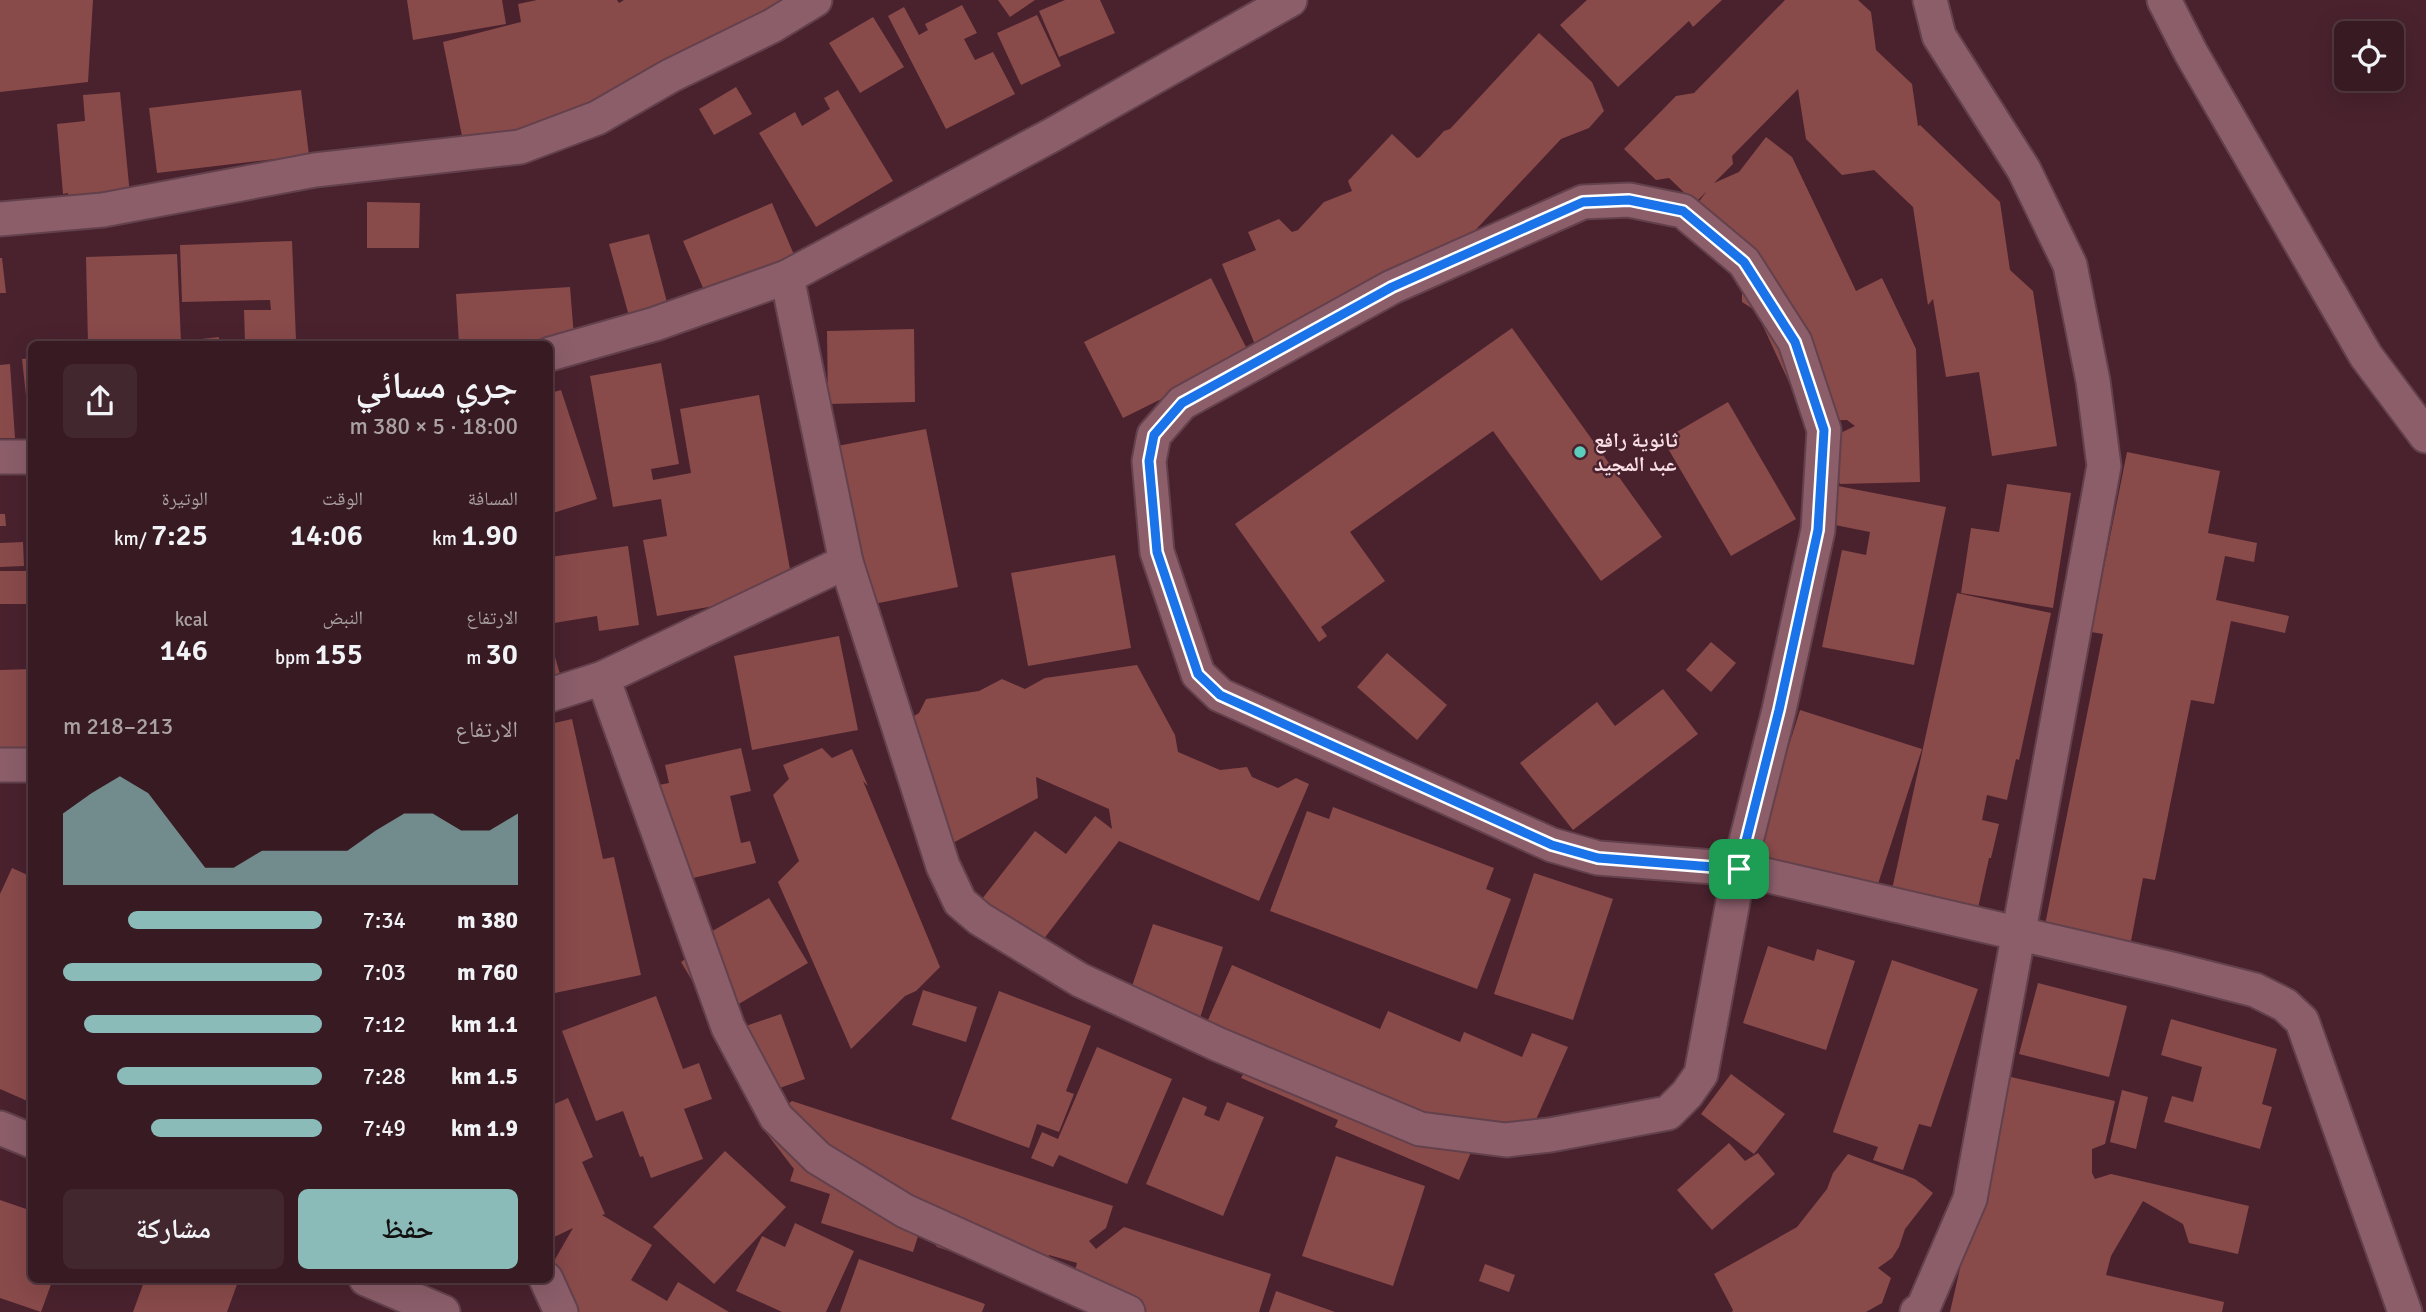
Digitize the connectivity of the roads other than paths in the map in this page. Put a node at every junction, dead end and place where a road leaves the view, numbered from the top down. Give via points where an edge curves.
1 (815, 0) edge
2 (1290, 0) edge
3 (1930, 0) edge
4 (2164, 0) edge
5 (0, 219) edge
6 (787, 277) junction
7 (553, 353) edge
8 (2426, 436) edge
9 (0, 457) edge
10 (28, 457) edge
11 (846, 562) junction
12 (603, 678) junction
13 (553, 694) edge
14 (0, 765) edge
15 (28, 765) edge
16 (1739, 869) junction
17 (2020, 935) junction
18 (0, 1128) edge
19 (28, 1139) edge
20 (380, 1283) edge
21 (548, 1283) edge
22 (443, 1312) edge
23 (561, 1312) edge
24 (1128, 1312) edge
25 (1917, 1312) edge
26 (2405, 1312) edge

1 - 5 street via 597,118 520,146 315,170 103,210
2 - 6 street
3 - 17 street via 1938,36 2024,170 2070,265 2104,466
4 - 8 street via 2366,356
6 - 7 street via 655,324
6 - 11 street
9 - 10 street
11 - 12 street
11 - 16 street via 943,866 960,902 1080,980 1217,1044 1420,1129 1506,1140 1668,1113 1701,1074
12 - 13 street
12 - 24 street via 728,1027 776,1117 818,1158 905,1212
14 - 15 street
16 - 16 street via 1818,530 1824,430 1795,342 1744,262 1683,211 1629,200 1583,202 1392,287 1182,403 1154,435 1149,461 1157,552 1198,674 1220,695 1552,845 1598,858
16 - 17 street
17 - 25 street via 1970,1199 1923,1308
17 - 26 street via 2255,990 2285,1005 2302,1021
18 - 19 street
20 - 22 street
21 - 23 street

